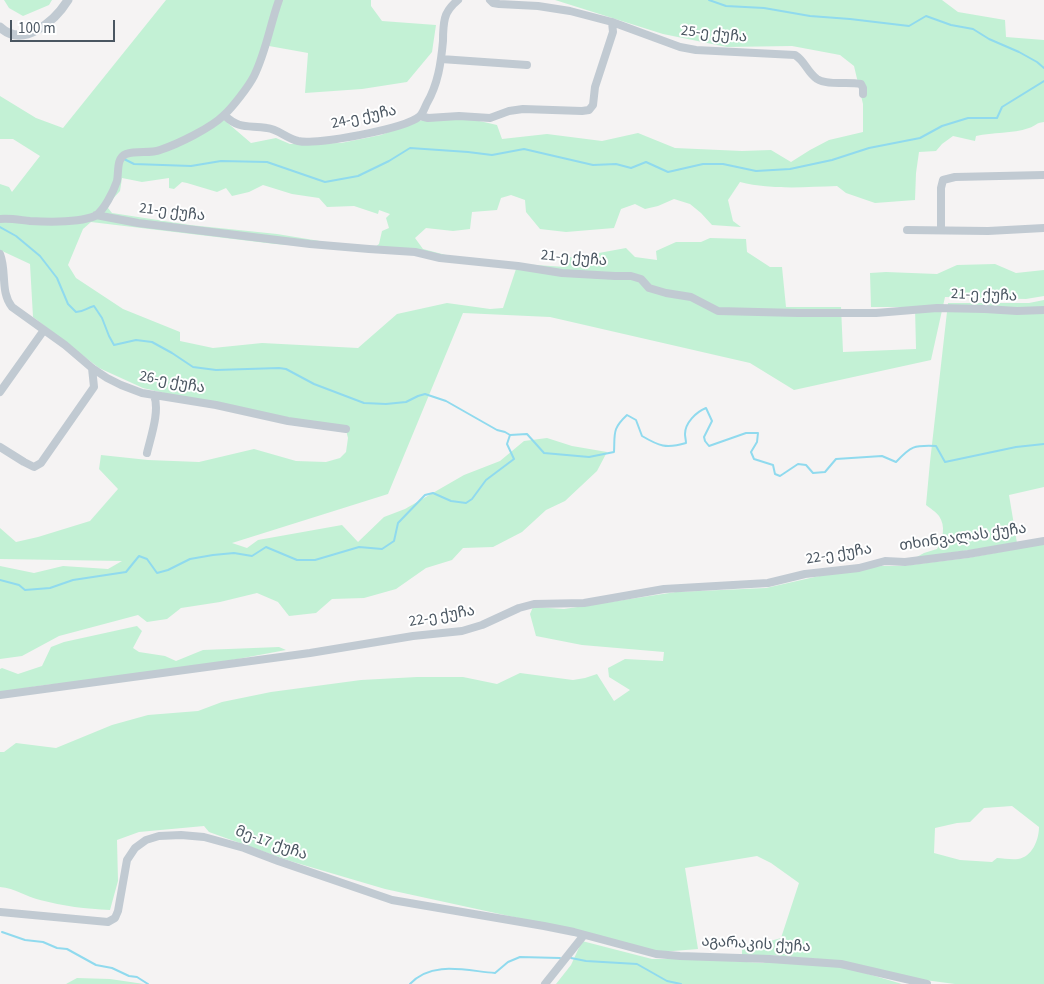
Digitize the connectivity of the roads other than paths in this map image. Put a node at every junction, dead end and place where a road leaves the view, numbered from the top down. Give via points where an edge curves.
1 (68, 0) edge
2 (279, 0) edge
3 (458, 0) edge
4 (490, 0) edge
5 (612, 22) junction
6 (0, 27) edge
7 (441, 59) junction
8 (527, 65) dead end
9 (863, 94) dead end
10 (224, 115) junction
11 (420, 116) junction
12 (1044, 175) edge
13 (96, 215) junction
14 (0, 219) edge
15 (1044, 228) edge
16 (907, 230) dead end
17 (941, 230) junction
18 (0, 254) edge
19 (1044, 310) edge
20 (44, 330) junction
21 (92, 368) junction
22 (0, 392) edge
23 (154, 395) junction
24 (346, 429) dead end
25 (0, 447) edge
26 (147, 452) dead end
27 (1044, 541) edge
28 (885, 561) joint
29 (0, 695) edge
30 (0, 912) edge
31 (584, 935) junction
32 (546, 984) edge
33 (927, 984) edge

1 - 6 street via 52,19 31,33 12,34
2 - 10 street via 254,77
3 - 7 street, 24-ე ქუჩა via 445,17
4 - 5 street, 25-ე ქუჩა via 498,4 570,10
5 - 9 street, 25-ე ქუჩა via 696,50 795,55 819,80 861,84
5 - 11 street via 613,32 589,110 509,111 490,118
7 - 8 street
7 - 11 street, 24-ე ქუჩა via 436,84
10 - 11 street, 24-ე ქუჩა via 242,126 274,129 299,141 379,132
10 - 13 street via 163,149 121,157 113,189 103,209
12 - 17 street via 942,180
13 - 14 street via 54,221
13 - 19 street, 21-ე ქუჩა via 138,223 369,250 415,252 562,273 631,276 641,279 649,288 691,297 718,310 798,313 937,308
15 - 17 street
16 - 17 street
18 - 20 street, 26-ე ქუჩა via 3,291 8,303
20 - 21 street, 26-ე ქუჩა via 66,344
20 - 22 street
21 - 23 street, 26-ე ქუჩა via 121,385
21 - 25 street via 94,387 41,463 34,467
23 - 24 street, 26-ე ქუჩა
23 - 26 street via 156,412
27 - 28 street, თხინვალას ქუჩა via 905,562
28 - 29 street, 22-ე ქუჩა via 768,583 664,589 584,602 534,604 462,631
30 - 31 street, მე-17 ქუჩა via 108,922 118,911 127,860 135,848 159,836 181,835 204,837 244,848 392,900
31 - 32 street
31 - 33 street, აგარაკის ქუჩა via 656,954 840,964

